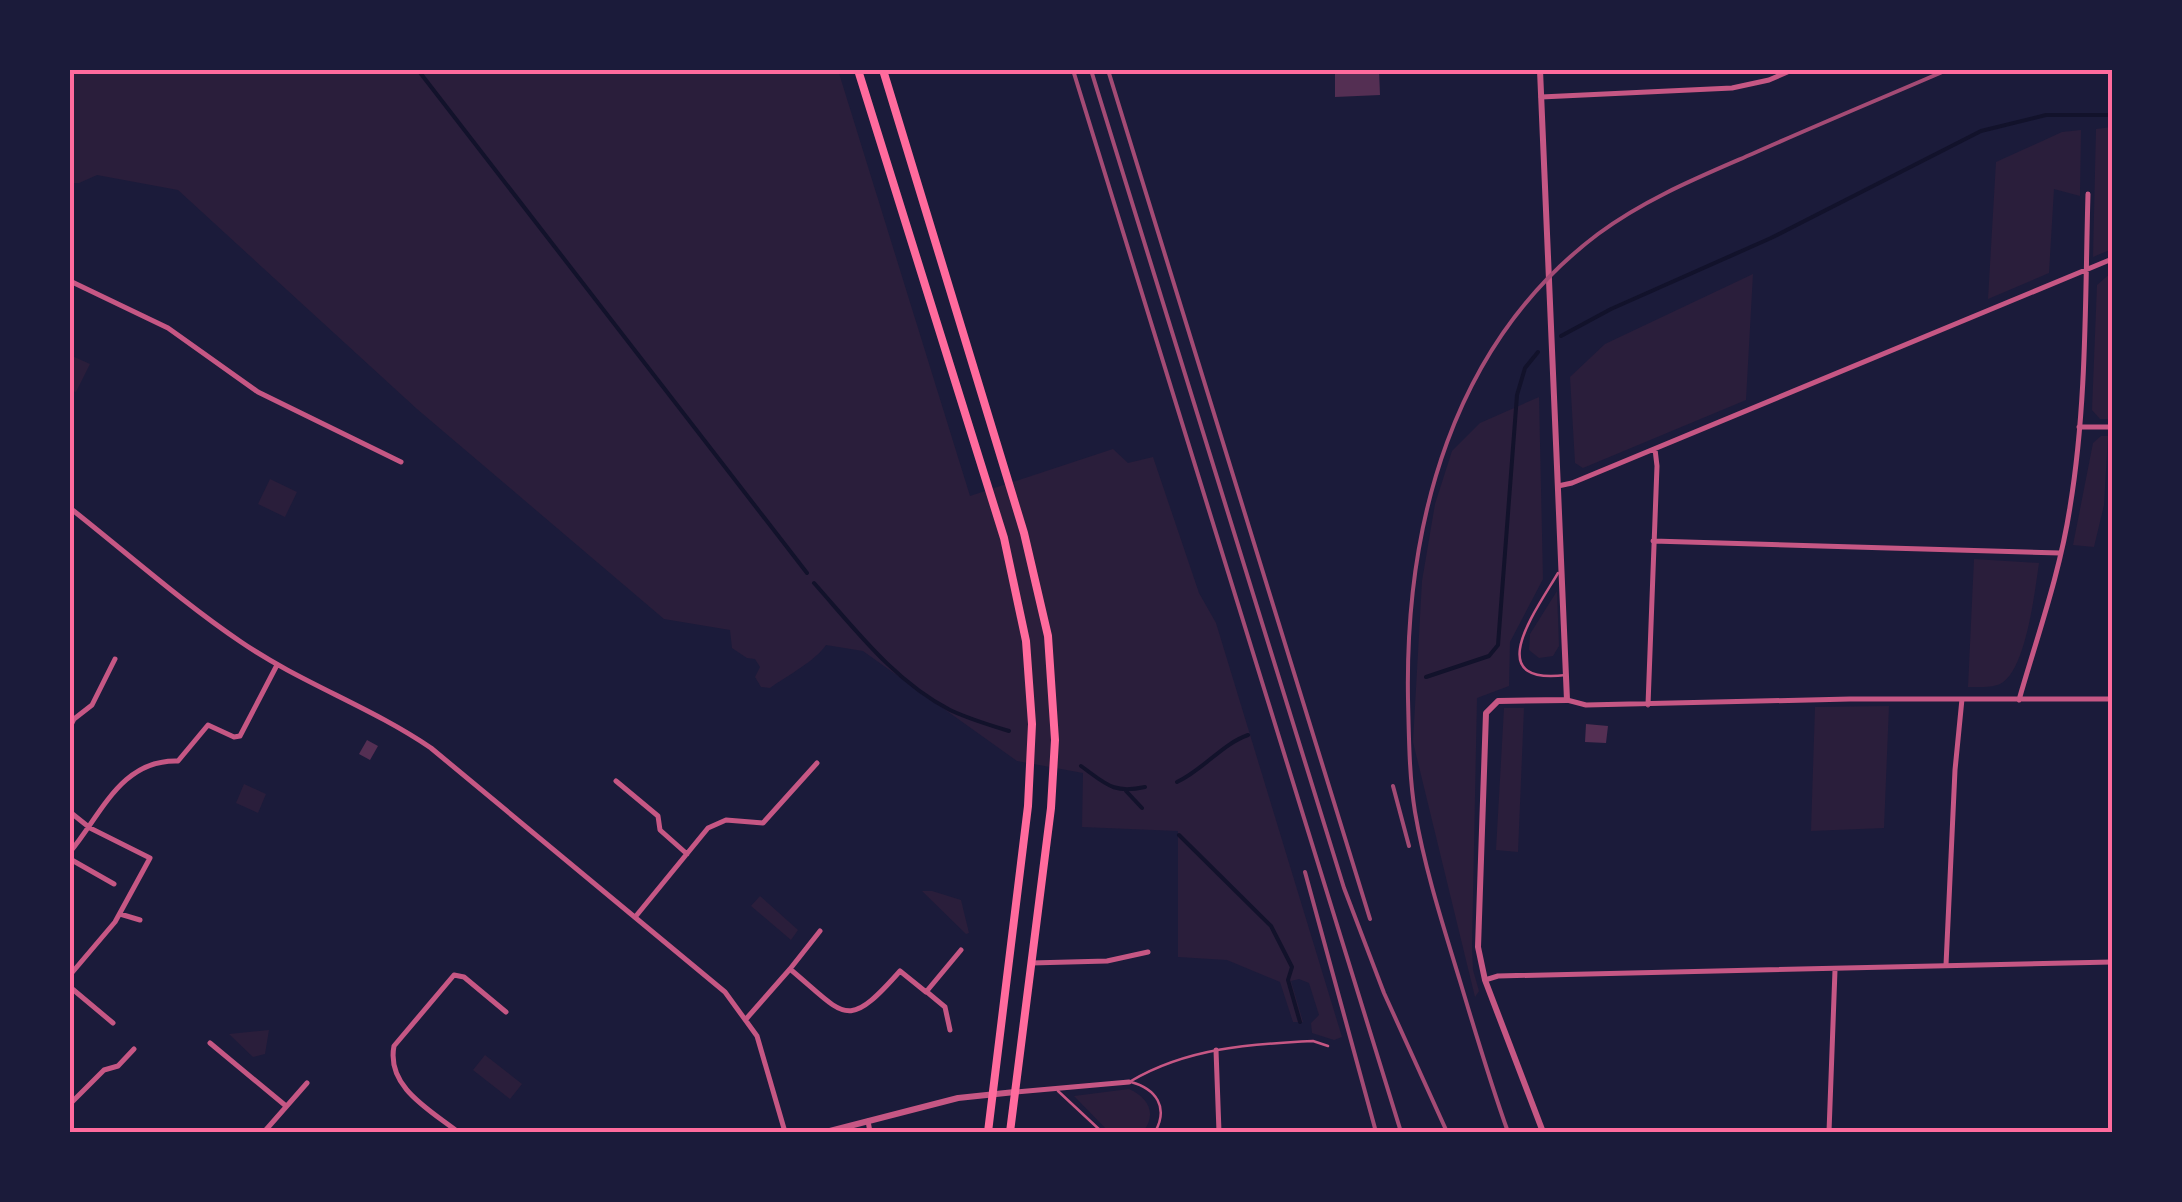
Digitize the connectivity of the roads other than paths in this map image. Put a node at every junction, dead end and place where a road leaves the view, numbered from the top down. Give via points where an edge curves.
1 (858, 70) edge
2 (883, 70) edge
3 (1540, 70) edge
4 (1792, 70) edge
5 (1540, 97) junction
6 (2088, 194) dead end
7 (2112, 259) edge
8 (2088, 270) junction
9 (70, 281) edge
10 (2079, 427) junction
11 (2112, 428) edge
12 (1655, 450) junction
13 (402, 462) dead end
14 (1558, 486) junction
15 (70, 508) edge
16 (1653, 541) junction
17 (2061, 553) junction
18 (1561, 567) junction
19 (115, 660) dead end
20 (277, 664) junction
21 (1566, 675) junction
22 (1962, 699) junction
23 (2112, 699) edge
24 (1567, 700) junction
25 (2019, 700) junction
26 (1648, 705) junction
27 (70, 726) edge
28 (818, 764) dead end
29 (616, 781) dead end
30 (1028, 806) junction
31 (1051, 808) junction
32 (70, 812) edge
33 (90, 828) junction
34 (687, 854) junction
35 (70, 856) edge
36 (114, 884) dead end
37 (120, 914) junction
38 (635, 917) junction
39 (140, 920) dead end
40 (820, 931) dead end
41 (961, 950) dead end
42 (1148, 952) dead end
43 (2112, 962) edge
44 (1030, 963) junction
45 (1946, 966) junction
46 (790, 969) junction
47 (1835, 969) junction
48 (70, 975) edge
49 (1485, 980) junction
50 (70, 987) edge
51 (926, 992) junction
52 (506, 1012) dead end
53 (747, 1018) junction
54 (113, 1024) dead end
55 (950, 1030) dead end
56 (210, 1043) dead end
57 (1328, 1046) dead end
58 (134, 1049) dead end
59 (1216, 1050) junction
60 (1129, 1082) junction
61 (307, 1084) dead end
62 (1057, 1090) junction
63 (1015, 1092) junction
64 (992, 1094) junction
65 (70, 1104) edge
66 (286, 1106) junction
67 (868, 1122) junction
68 (264, 1132) edge
69 (458, 1132) edge
70 (784, 1132) edge
71 (826, 1132) edge
72 (870, 1132) edge
73 (988, 1132) edge
74 (1010, 1132) edge
75 (1102, 1132) edge
76 (1155, 1132) edge
77 (1219, 1132) edge
78 (1544, 1132) edge
79 (1828, 1132) edge

1 - 30 main road via 1006,546 1026,641
2 - 31 main road via 1024,533 1048,636 1055,740
3 - 5 street
4 - 5 street via 1732,88
5 - 14 street
6 - 8 street
7 - 8 street
8 - 10 street
8 - 12 street
9 - 13 street via 168,328 258,392
10 - 11 street
10 - 17 street
12 - 14 street
12 - 16 street
14 - 18 street
15 - 20 street
16 - 17 street
16 - 26 street
17 - 25 street
18 - 21 street
18 - 21 lane via 1523,633 1519,656 1524,670 1539,678
19 - 27 street via 92,705
20 - 33 street via 240,736 204,727 178,761 158,762 120,782
20 - 38 street via 431,748
21 - 24 street
22 - 25 street
22 - 26 street
22 - 45 street
23 - 25 street
24 - 26 street
24 - 49 street via 1498,701 1484,721 1478,947
28 - 34 street via 763,824 726,820 708,828
29 - 34 street via 658,816 660,830
30 - 31 main road
30 - 64 main road
31 - 44 main road
32 - 33 street
33 - 35 street
33 - 37 street via 150,858
34 - 38 street
35 - 36 street
37 - 39 street
37 - 48 street
38 - 53 street via 726,992
40 - 46 street
41 - 51 street
42 - 44 street via 1107,961
43 - 45 street
44 - 63 main road
45 - 47 street
46 - 51 street via 839,1010 870,1004 900,971
46 - 53 street
47 - 49 street
47 - 79 street
49 - 78 street
50 - 54 street
51 - 55 street via 945,1007
52 - 69 street via 454,975 394,1046 403,1087
53 - 70 street
56 - 66 street
57 - 59 lane via 1312,1041
58 - 65 street
59 - 60 lane
59 - 77 street
60 - 62 street
60 - 76 lane via 1145,1086 1160,1102
61 - 66 street
62 - 63 street
62 - 75 lane
63 - 64 street
63 - 74 main road
64 - 67 street
64 - 73 main road
66 - 68 street
67 - 71 street
67 - 72 street

